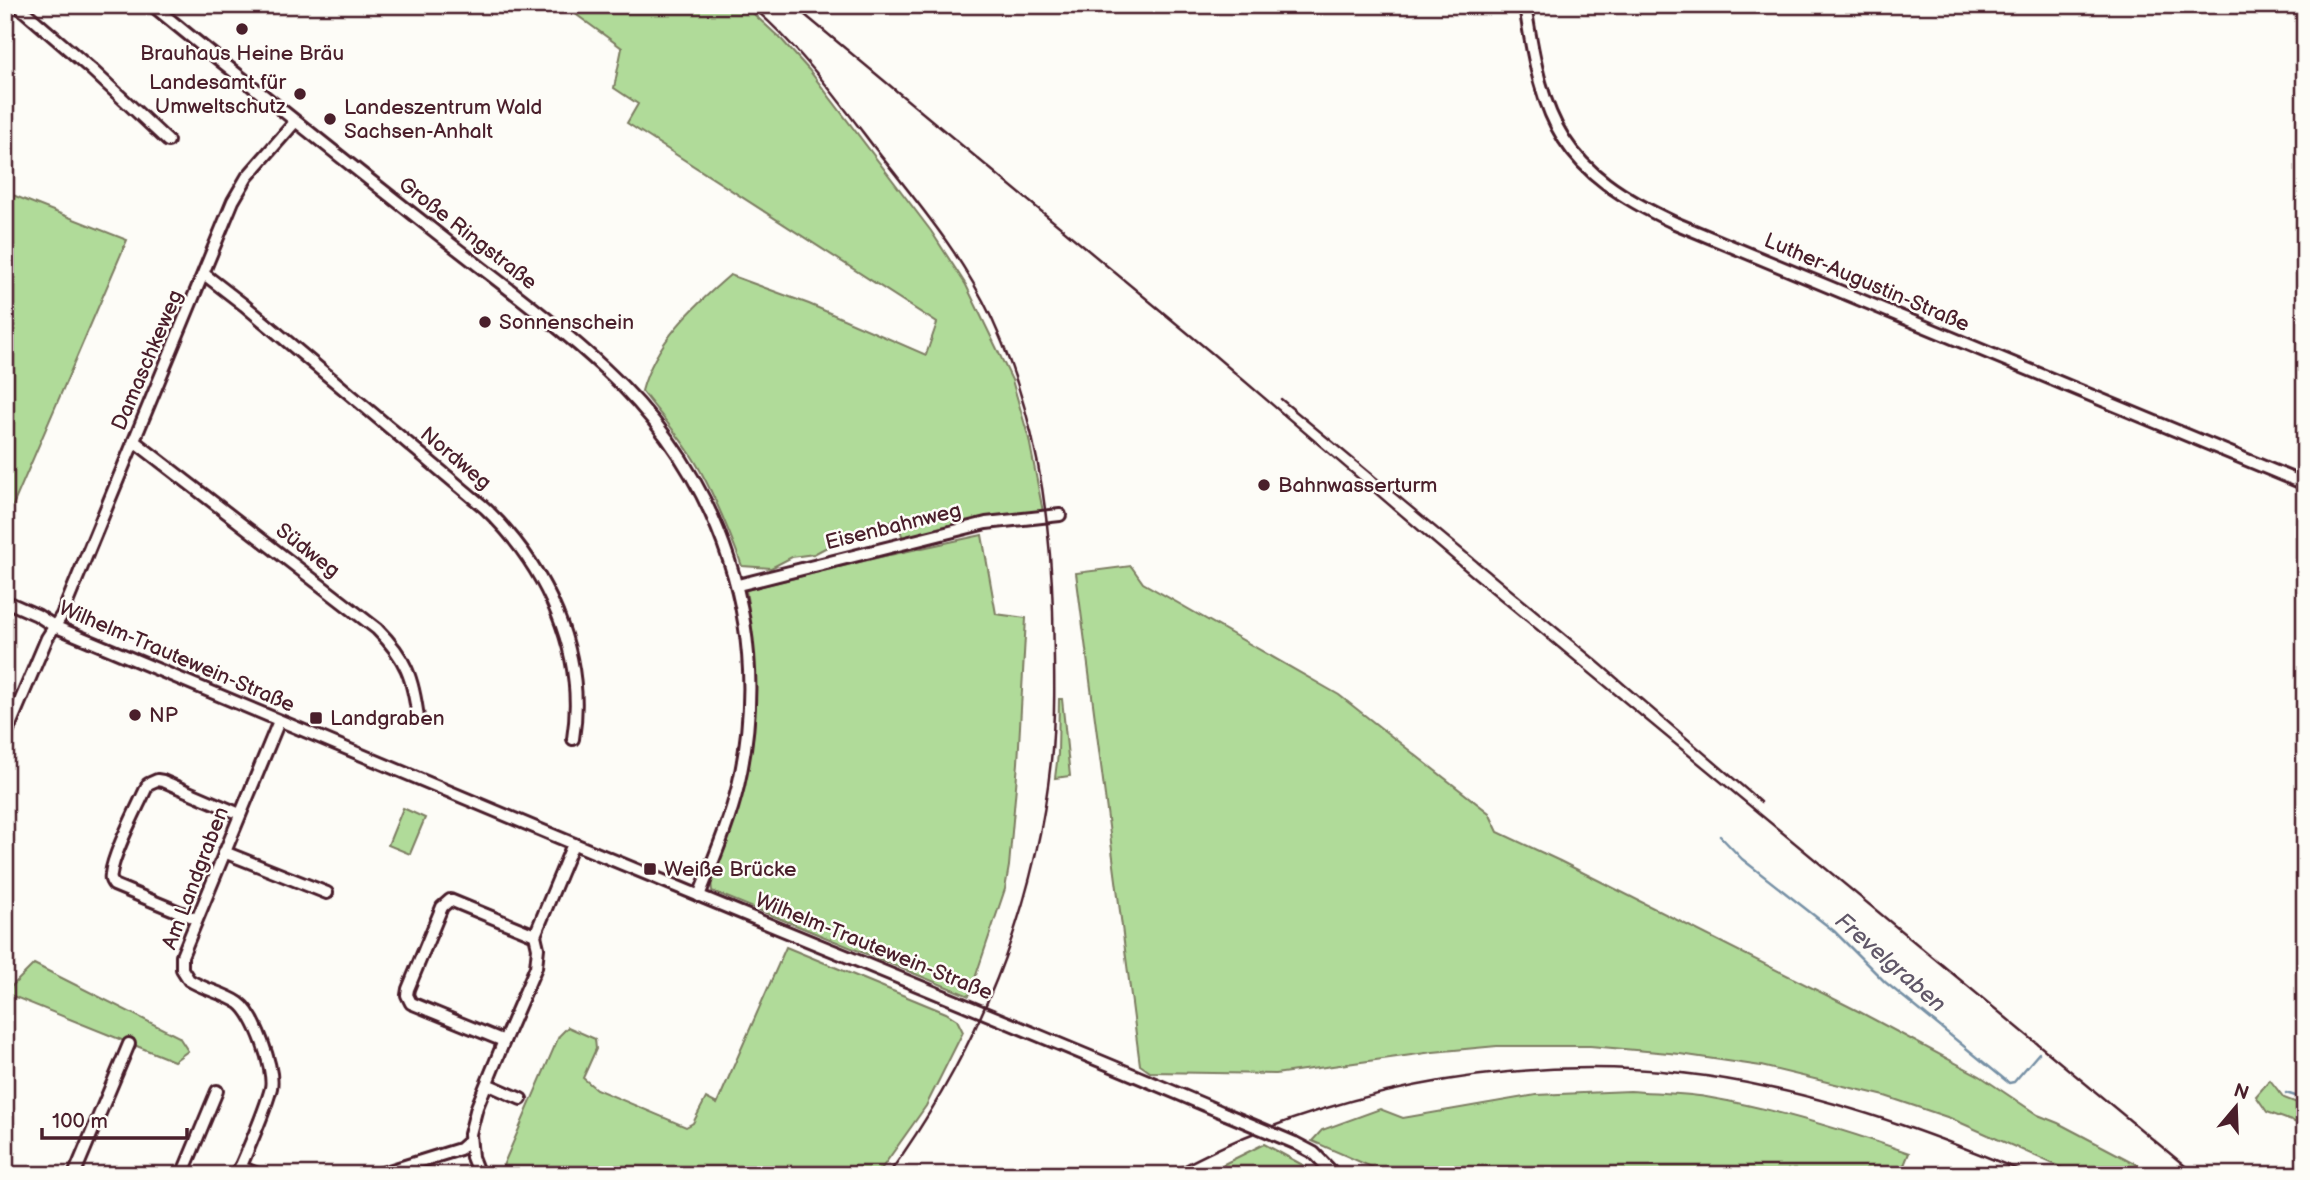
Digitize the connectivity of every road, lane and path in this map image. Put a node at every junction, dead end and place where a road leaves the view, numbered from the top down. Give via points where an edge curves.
1 (16, 5) edge
2 (152, 5) edge
3 (1525, 5) edge
4 (295, 122) junction
5 (168, 141) dead end
6 (204, 274) junction
7 (134, 441) junction
8 (2305, 484) edge
9 (1060, 515) dead end
10 (738, 585) junction
11 (5, 601) edge
12 (54, 626) junction
13 (418, 718) dead end
14 (279, 721) junction
15 (5, 737) edge
16 (573, 739) dead end
17 (240, 814) junction
18 (573, 844) junction
19 (224, 852) junction
20 (327, 893) dead end
21 (699, 896) junction
22 (196, 919) junction
23 (535, 935) junction
24 (503, 1041) junction
25 (130, 1044) dead end
26 (487, 1084) junction
27 (217, 1091) dead end
28 (521, 1099) dead end
29 (469, 1141) junction
30 (238, 1171) edge
31 (401, 1171) edge
32 (74, 1175) edge
33 (182, 1175) edge
34 (260, 1175) edge
35 (376, 1175) edge
36 (479, 1175) edge
37 (1335, 1175) edge

1 - 5 street
2 - 4 street, Große Ringstraße
3 - 8 street, Luther-Augustin-Straße via 1538,77 1555,124 1582,163 1619,194 1675,223
4 - 6 street, Damaschkeweg via 239,188
4 - 10 street, Große Ringstraße via 528,304 637,401 691,475
6 - 7 street, Damaschkeweg
6 - 16 street, Nordweg via 510,532 536,568 565,635 575,678
7 - 12 street, Damaschkeweg
7 - 13 street, Südweg via 377,629 410,675
9 - 10 street, Eisenbahnweg via 986,523
10 - 21 street, Große Ringstraße via 750,678 745,745 730,814
11 - 12 street, Wilhelm-Trautewein-Straße
12 - 14 street, Wilhelm-Trautewein-Straße
12 - 15 street, Damaschkeweg
14 - 17 street, Am Landgraben
14 - 18 street, Wilhelm-Trautewein-Straße
17 - 19 street, Am Landgraben
17 - 22 street via 157,780 148,783 124,838 111,873 114,885
18 - 21 street, Wilhelm-Trautewein-Straße
18 - 23 street
19 - 20 street
19 - 22 street, Am Landgraben
21 - 37 street, Wilhelm-Trautewein-Straße, bridge via 1295,1143 1314,1153
22 - 30 street, Am Landgraben via 182,956 185,975 245,1008 258,1030 272,1085
23 - 24 street via 536,967
23 - 24 street via 450,900 442,907 408,989 411,1003
24 - 26 street
25 - 32 street
26 - 28 street
26 - 29 street
27 - 33 street
29 - 31 street via 460,1149
29 - 36 street
30 - 34 street
31 - 35 street

